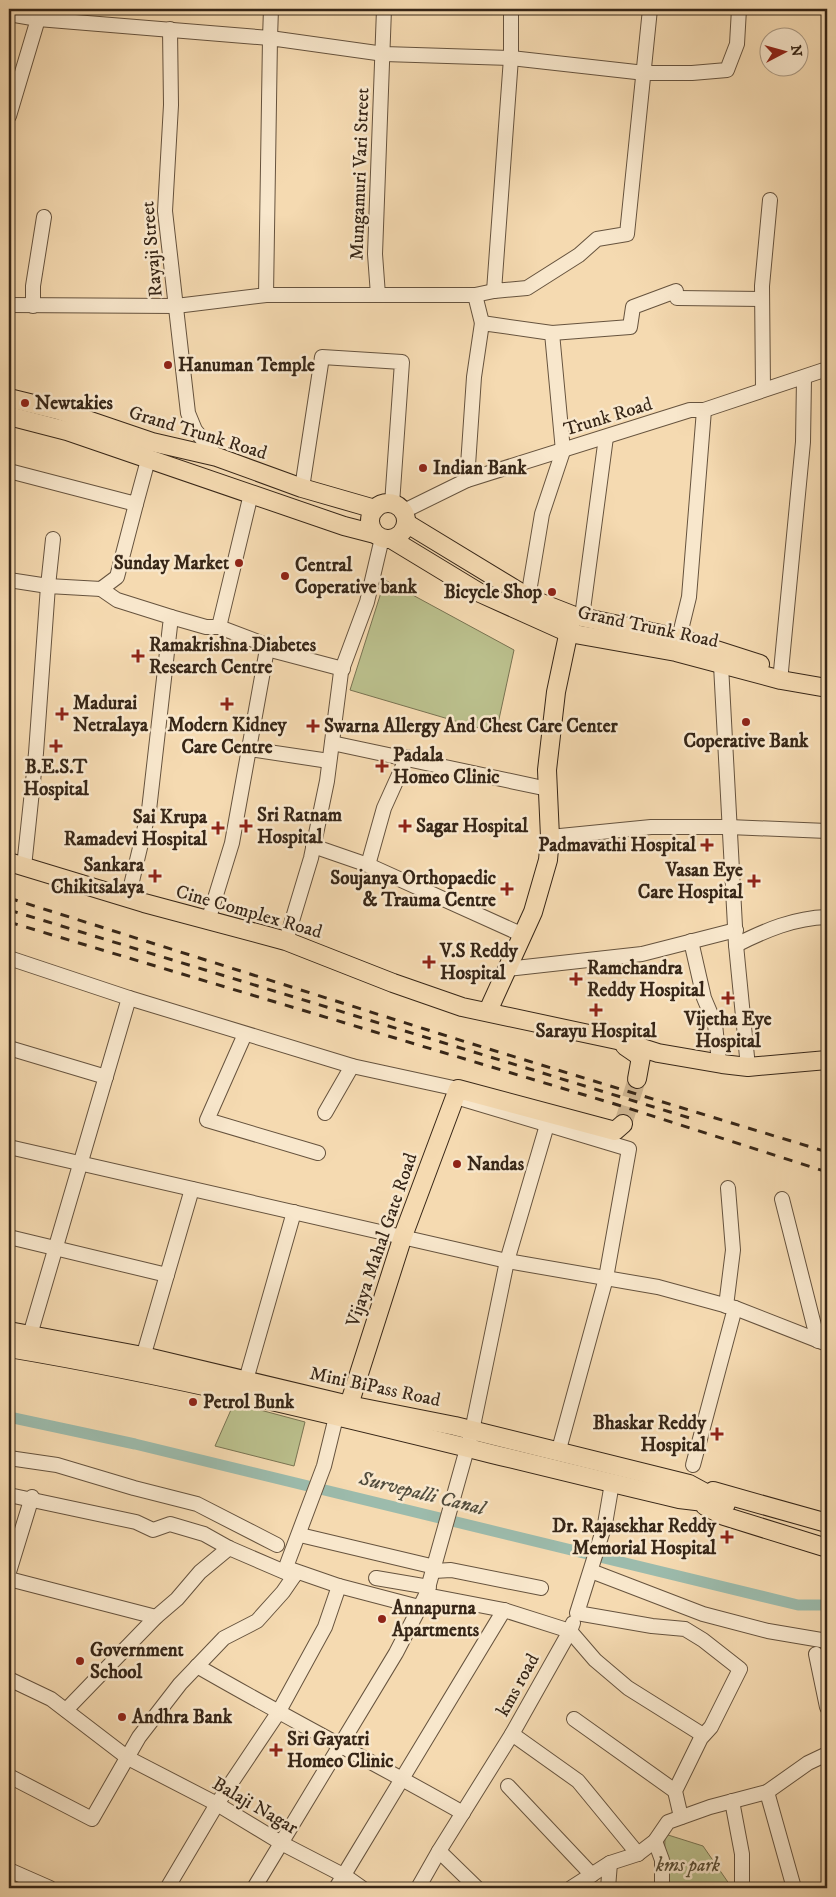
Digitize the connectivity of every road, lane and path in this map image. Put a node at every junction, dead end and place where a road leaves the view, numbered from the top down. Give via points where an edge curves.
1 (271, 9) edge
2 (384, 9) edge
3 (510, 9) edge
4 (650, 9) edge
5 (739, 9) edge
6 (9, 14) edge
7 (78, 15) edge
8 (38, 19) junction
9 (170, 29) junction
10 (270, 38) junction
11 (384, 54) junction
12 (511, 58) junction
13 (645, 73) junction
14 (9, 116) edge
15 (770, 200) dead end
16 (44, 217) dead end
17 (494, 291) junction
18 (266, 295) junction
19 (378, 295) junction
20 (475, 295) junction
21 (762, 299) junction
22 (9, 306) edge
23 (33, 306) junction
24 (176, 306) junction
25 (482, 323) junction
26 (552, 333) junction
27 (827, 369) edge
28 (804, 378) junction
29 (763, 390) junction
30 (9, 398) edge
31 (704, 410) junction
32 (9, 416) edge
33 (606, 437) junction
34 (563, 451) junction
35 (217, 457) junction
36 (148, 460) junction
37 (9, 471) edge
38 (467, 480) junction
39 (302, 488) junction
40 (251, 494) junction
41 (136, 504) junction
42 (375, 509) junction
43 (401, 513) junction
44 (383, 537) junction
45 (53, 539) dead end
46 (9, 580) edge
47 (48, 586) junction
48 (101, 589) junction
49 (531, 599) junction
50 (171, 617) junction
51 (574, 622) junction
52 (219, 627) junction
53 (679, 638) junction
54 (267, 649) junction
55 (721, 665) junction
56 (342, 669) junction
57 (781, 671) junction
58 (827, 680) edge
59 (827, 688) edge
60 (332, 743) junction
61 (249, 749) junction
62 (407, 757) junction
63 (329, 761) junction
64 (548, 789) junction
65 (729, 827) junction
66 (827, 831) edge
67 (550, 837) junction
68 (313, 846) junction
69 (16, 864) edge
70 (368, 865) junction
71 (128, 898) junction
72 (827, 917) edge
73 (208, 921) junction
74 (736, 930) junction
75 (522, 935) junction
76 (286, 941) junction
77 (691, 941) junction
78 (736, 945) junction
79 (9, 958) edge
80 (507, 969) junction
81 (129, 998) junction
82 (488, 1011) junction
83 (245, 1034) junction
84 (617, 1040) junction
85 (9, 1048) edge
86 (827, 1060) edge
87 (719, 1062) junction
88 (352, 1066) junction
89 (748, 1067) junction
90 (106, 1077) junction
91 (637, 1079) tunnel mouth
92 (457, 1093) junction
93 (325, 1113) dead end
94 (623, 1124) dead end
95 (547, 1126) junction
96 (9, 1147) edge
97 (318, 1153) dead end
98 (80, 1165) junction
99 (728, 1188) dead end
100 (192, 1189) junction
101 (782, 1199) dead end
102 (294, 1212) junction
103 (403, 1236) junction
104 (9, 1237) edge
105 (57, 1248) junction
106 (507, 1260) junction
107 (167, 1275) junction
108 (606, 1278) junction
109 (730, 1307) junction
110 (9, 1331) edge
111 (30, 1335) junction
112 (823, 1342) edge
113 (9, 1348) edge
114 (141, 1364) junction
115 (246, 1380) junction
116 (349, 1405) junction
117 (336, 1417) junction
118 (469, 1439) junction
119 (558, 1453) junction
120 (9, 1458) edge
121 (693, 1465) dead end
122 (612, 1483) junction
123 (698, 1495) junction
124 (9, 1496) edge
125 (32, 1499) junction
126 (726, 1504) dead end
127 (827, 1523) edge
128 (300, 1535) junction
129 (277, 1546) dead end
130 (229, 1548) junction
131 (827, 1548) edge
132 (434, 1569) junction
133 (592, 1570) junction
134 (9, 1572) edge
135 (290, 1572) junction
136 (376, 1578) dead end
137 (9, 1579) edge
138 (339, 1586) junction
139 (541, 1588) dead end
140 (425, 1597) junction
141 (504, 1610) junction
142 (577, 1613) junction
143 (156, 1617) junction
144 (570, 1631) junction
145 (827, 1641) edge
146 (816, 1654) dead end
147 (197, 1666) junction
148 (9, 1679) edge
149 (827, 1707) edge
150 (66, 1710) junction
151 (278, 1713) junction
152 (574, 1719) dead end
153 (512, 1734) junction
154 (702, 1735) junction
155 (340, 1747) junction
156 (827, 1754) edge
157 (128, 1758) junction
158 (9, 1776) edge
159 (403, 1779) junction
160 (508, 1786) dead end
161 (675, 1792) junction
162 (767, 1792) junction
163 (732, 1800) junction
164 (217, 1804) junction
165 (463, 1814) junction
166 (681, 1817) junction
167 (655, 1842) junction
168 (283, 1844) junction
169 (439, 1851) junction
170 (638, 1854) junction
171 (610, 1862) junction
172 (9, 1870) edge
173 (592, 1875) junction
174 (344, 1876) junction
175 (169, 1885) dead end
176 (50, 1888) edge
177 (254, 1888) edge
178 (336, 1888) edge
179 (362, 1888) edge
180 (418, 1888) edge
181 (477, 1888) edge
182 (571, 1888) edge
183 (608, 1888) edge
184 (662, 1888) edge
185 (742, 1888) edge
186 (794, 1888) edge

1 - 10 street
2 - 11 street, Mungamuri Vari Street
3 - 12 street
4 - 13 street
5 - 13 street via 737,44 727,70
6 - 8 street
7 - 8 street
7 - 9 street
8 - 14 street
9 - 10 street
9 - 24 street, Rayaji Street via 171,105 165,211
10 - 11 street
10 - 18 street
11 - 12 street
11 - 19 street, Mungamuri Vari Street via 375,254
12 - 13 street
12 - 17 street
13 - 17 street via 627,234 597,239 579,255 527,288
15 - 21 street
16 - 23 street
17 - 20 street
18 - 19 street
18 - 24 street
19 - 20 street
20 - 25 street
21 - 26 street via 677,295 633,307 630,327
21 - 29 street
22 - 23 street
23 - 24 street
24 - 35 street, Rayaji Street via 188,413 195,430
25 - 26 street
25 - 38 street via 474,377
26 - 34 street
27 - 28 street, Trunk Road
28 - 29 street, Trunk Road
28 - 57 street via 803,442
29 - 31 street, Trunk Road
30 - 35 main road, Grand Trunk Road via 58,410 152,442
31 - 33 street, Trunk Road via 690,410
31 - 53 street via 689,597
32 - 36 main road, Grand Trunk Road via 67,431
33 - 34 street, Trunk Road
33 - 51 street
34 - 38 street, Trunk Road
34 - 49 street via 542,514 530,586
35 - 39 main road, Grand Trunk Road
36 - 40 main road, Grand Trunk Road
36 - 41 street
37 - 41 street
38 - 43 street, Trunk Road
39 - 42 main road, Grand Trunk Road
39 - 43 street via 322,357 402,362
40 - 44 main road, Grand Trunk Road
40 - 52 street
41 - 48 street via 117,577
42 - 43 main road via 382,504
42 - 44 main road via 370,523
43 - 44 main road via 401,534
43 - 49 main road
44 - 51 main road, Grand Trunk Road via 480,593
44 - 56 street via 367,602
45 - 47 street
46 - 47 street
47 - 48 street
47 - 69 street via 36,753
48 - 50 street via 116,600
49 - 51 main road
50 - 52 street via 206,627
50 - 71 street via 149,810
51 - 53 main road
51 - 55 main road, Grand Trunk Road
51 - 64 main road via 556,692 547,770
52 - 54 street via 261,643
53 - 57 main road
54 - 56 street
54 - 61 street
55 - 59 main road, Grand Trunk Road
55 - 65 street
56 - 60 street
57 - 58 main road
60 - 62 street
60 - 63 street
61 - 63 street
61 - 73 street via 232,843
62 - 64 street
62 - 70 street via 384,808
63 - 68 street
64 - 67 main road
65 - 66 street
65 - 67 street via 651,827
65 - 74 street
67 - 75 main road via 548,860 533,912
68 - 70 street
68 - 76 street
69 - 71 main road, Cine Complex Road
70 - 75 street
71 - 73 main road, Cine Complex Road
72 - 78 street via 790,922
73 - 76 main road, Cine Complex Road
74 - 77 street
74 - 78 street
75 - 80 main road
76 - 82 main road, Cine Complex Road via 462,1007
77 - 80 street via 642,954
77 - 87 street via 704,998 715,1024
78 - 89 street
79 - 81 street
80 - 82 main road
81 - 83 street
81 - 90 street
82 - 84 main road, Cine Complex Road
83 - 88 street
83 - 97 street via 207,1120
84 - 87 main road, Cine Complex Road via 658,1053
84 - 91 main road via 641,1057
85 - 90 street
86 - 89 main road, Cine Complex Road
87 - 89 main road, Cine Complex Road
88 - 92 street
88 - 93 street
90 - 98 street
92 - 94 main road via 615,1131
92 - 95 street
92 - 103 main road, Vijaya Mahal Gate Road
95 - 106 street
95 - 108 street via 630,1149
96 - 98 street
98 - 100 street
98 - 105 street
99 - 109 street via 733,1250
100 - 102 street
100 - 107 street
101 - 112 street
102 - 103 street
102 - 115 street
103 - 106 street
103 - 116 main road, Vijaya Mahal Gate Road
104 - 105 street
105 - 107 street
105 - 111 street
106 - 108 street
106 - 118 street
107 - 114 street
108 - 109 street via 658,1287
108 - 119 street
109 - 112 street
109 - 121 street
110 - 111 main road, Mini BiPass Road
111 - 114 main road, Mini BiPass Road
113 - 114 main road
114 - 115 main road, Mini BiPass Road
114 - 117 main road
115 - 116 main road, Mini BiPass Road
116 - 118 main road, Mini BiPass Road
117 - 118 main road
117 - 128 street via 324,1466
118 - 119 main road, Mini BiPass Road
118 - 122 main road
118 - 132 street
119 - 123 main road, Mini BiPass Road
120 - 129 street via 57,1465 197,1504
122 - 123 main road
122 - 133 street, kms road
123 - 126 main road
123 - 127 main road via 725,1493
123 - 131 main road via 724,1516
124 - 125 street
125 - 130 street via 136,1522 153,1530 170,1524 204,1534
125 - 134 street
128 - 132 street
128 - 135 street
130 - 135 street
130 - 143 street
132 - 139 street
132 - 140 street
133 - 142 street, kms road
133 - 145 street via 703,1614
135 - 138 street
135 - 147 street via 283,1592 257,1620 224,1638
136 - 140 street
137 - 143 street
138 - 140 street
138 - 151 street via 325,1627
140 - 141 street
140 - 155 street
141 - 144 street
141 - 159 street
142 - 144 street, kms road
142 - 154 street via 685,1629 740,1669 711,1727
143 - 150 street
144 - 153 street, kms road
144 - 154 street via 595,1660 628,1688
146 - 149 street
147 - 151 street
147 - 157 street via 158,1710
148 - 150 street, Balaji Nagar
150 - 157 street, Balaji Nagar
151 - 155 street
151 - 164 street
152 - 161 street
153 - 165 street
153 - 170 street, kms road via 578,1781
154 - 161 street
155 - 159 street
155 - 168 street
156 - 162 street via 808,1763
157 - 158 street via 92,1819
157 - 164 street, Balaji Nagar
159 - 165 street
159 - 174 street
160 - 173 street
161 - 166 street
162 - 163 street
162 - 186 street
163 - 166 street
163 - 185 street via 742,1854
164 - 168 street, Balaji Nagar
164 - 175 street
165 - 169 street
166 - 167 street via 668,1822
167 - 170 street
167 - 184 street via 662,1860
168 - 174 street, Balaji Nagar
168 - 177 street
169 - 180 street
169 - 181 street
170 - 171 street
171 - 173 street
171 - 183 street
172 - 176 street
173 - 182 street
174 - 178 street
174 - 179 street, Balaji Nagar

